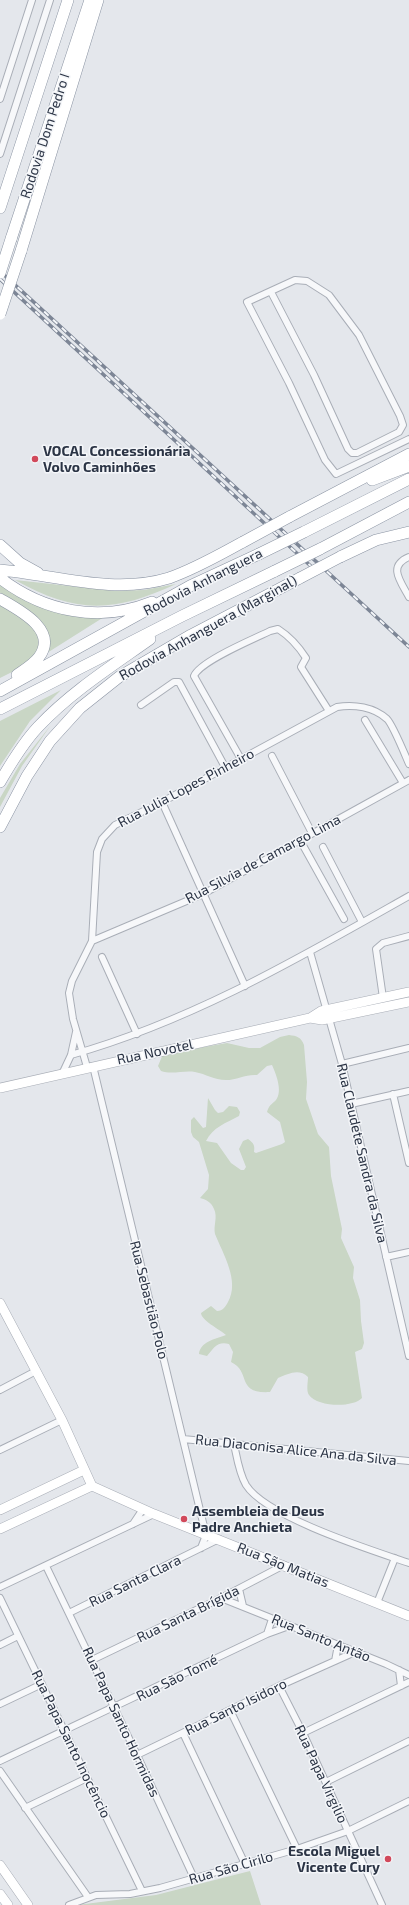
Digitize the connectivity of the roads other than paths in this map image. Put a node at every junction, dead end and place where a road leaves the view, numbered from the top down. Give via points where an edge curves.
1 (32, 0) edge
2 (50, 0) edge
3 (68, 0) edge
4 (90, 0) edge
5 (98, 0) edge
6 (0, 99) edge
7 (0, 154) edge
8 (0, 208) edge
9 (0, 273) edge
10 (271, 292) junction
11 (0, 314) edge
12 (409, 439) edge
13 (409, 454) edge
14 (409, 466) edge
15 (409, 479) edge
16 (321, 500) junction
17 (409, 502) edge
18 (409, 524) edge
19 (409, 532) edge
20 (376, 540) junction
21 (0, 545) edge
22 (409, 557) edge
23 (1, 576) edge
24 (51, 578) junction
25 (190, 586) junction
26 (409, 597) edge
27 (0, 599) edge
28 (182, 616) junction
29 (0, 688) edge
30 (0, 691) edge
31 (141, 705) dead end
32 (0, 709) edge
33 (329, 711) junction
34 (365, 720) dead end
35 (272, 756) dead end
36 (241, 759) junction
37 (409, 764) edge
38 (225, 767) junction
39 (0, 782) edge
40 (406, 782) edge
41 (162, 802) junction
42 (0, 827) edge
43 (312, 833) junction
44 (300, 840) junction
45 (323, 847) dead end
46 (202, 894) junction
47 (409, 896) edge
48 (344, 919) dead end
49 (362, 922) junction
50 (409, 936) edge
51 (92, 941) junction
52 (310, 952) junction
53 (102, 957) dead end
54 (245, 986) junction
55 (409, 992) edge
56 (383, 998) junction
57 (409, 1002) edge
58 (327, 1009) junction
59 (310, 1018) junction
60 (329, 1019) junction
61 (76, 1031) junction
62 (137, 1034) junction
63 (409, 1048) edge
64 (83, 1052) junction
65 (71, 1055) junction
66 (342, 1064) junction
67 (90, 1066) junction
68 (63, 1072) junction
69 (0, 1088) edge
70 (409, 1091) edge
71 (394, 1094) junction
72 (351, 1104) junction
73 (409, 1163) edge
74 (409, 1252) edge
75 (386, 1257) junction
76 (0, 1303) edge
77 (2, 1313) edge
78 (409, 1356) edge
79 (36, 1371) junction
80 (0, 1390) edge
81 (62, 1420) junction
82 (183, 1439) junction
83 (234, 1444) junction
84 (0, 1450) edge
85 (409, 1461) edge
86 (84, 1470) junction
87 (92, 1486) junction
88 (143, 1509) junction
89 (0, 1510) edge
90 (154, 1514) junction
91 (133, 1524) junction
92 (1, 1526) edge
93 (206, 1535) junction
94 (219, 1540) junction
95 (201, 1548) junction
96 (395, 1558) junction
97 (409, 1563) edge
98 (284, 1565) junction
99 (46, 1566) junction
100 (0, 1587) edge
101 (239, 1589) junction
102 (0, 1598) edge
103 (221, 1598) junction
104 (377, 1603) junction
105 (243, 1606) junction
106 (69, 1613) junction
107 (409, 1616) edge
108 (272, 1619) junction
109 (289, 1626) junction
110 (267, 1634) junction
111 (18, 1636) junction
112 (0, 1645) edge
113 (338, 1645) junction
114 (355, 1652) junction
115 (92, 1660) junction
116 (335, 1661) junction
117 (399, 1670) junction
118 (409, 1675) edge
119 (409, 1682) edge
120 (42, 1684) junction
121 (279, 1686) junction
122 (401, 1686) junction
123 (0, 1704) edge
124 (114, 1708) junction
125 (230, 1710) junction
126 (64, 1731) junction
127 (183, 1733) junction
128 (303, 1733) junction
129 (409, 1741) edge
130 (137, 1755) junction
131 (0, 1761) edge
132 (0, 1771) edge
133 (87, 1778) junction
134 (326, 1782) junction
135 (409, 1801) edge
136 (25, 1808) junction
137 (348, 1831) junction
138 (297, 1850) junction
139 (245, 1864) junction
140 (2, 1871) edge
141 (194, 1878) junction
142 (142, 1891) junction
143 (0, 1894) edge
144 (88, 1897) junction
145 (8, 1905) edge
146 (28, 1905) edge
147 (69, 1905) edge
148 (382, 1905) edge

1 - 6 street
2 - 7 street
3 - 8 highway, Rodovia Dom Pedro I
4 - 9 highway, Rodovia Dom Pedro I, bridge
5 - 11 highway, bridge
10 - 10 street via 314,375 348,449 357,454 399,432 403,425 400,416 359,335 329,295 307,281 295,280
10 - 12 street via 247,302 289,383 324,460 332,471 336,474
13 - 16 highway
14 - 16 highway
15 - 25 highway, Rodovia Anhanguera, bridge
16 - 24 highway, bridge via 189,571 168,578 137,584
17 - 28 highway, Rodovia Anhanguera, bridge via 320,550
18 - 20 highway
19 - 20 highway, Rodovia Anhanguera (Marginal)
20 - 42 highway, Rodovia Anhanguera (Marginal), bridge via 191,634 119,676 80,708 50,741 27,776
21 - 24 highway via 20,563
22 - 26 street via 401,560 396,572
23 - 24 highway
23 - 25 highway via 50,605 84,613 132,608
25 - 30 highway, Rodovia Anhanguera
27 - 29 highway via 33,620 44,639 39,657
28 - 32 highway, Rodovia Anhanguera
28 - 39 highway via 87,683 45,720 16,756
31 - 38 street via 174,682 179,682
33 - 36 street, Rua Julia Lopes Pinheiro
33 - 36 street via 301,667 306,658 303,653 278,629 210,661 195,672 194,676
33 - 37 street, Rua Julia Lopes Pinheiro via 337,707 355,706 365,708 388,720
34 - 40 street
35 - 43 street
36 - 38 street, Rua Julia Lopes Pinheiro
38 - 41 street, Rua Julia Lopes Pinheiro
40 - 43 street, Rua Silvia de Camargo Lima
41 - 46 street
41 - 51 street, Rua Julia Lopes Pinheiro via 115,825 102,839 97,852
43 - 44 street, Rua Silvia de Camargo Lima
44 - 46 street, Rua Silvia de Camargo Lima
44 - 48 street
45 - 49 street
46 - 51 street, Rua Silvia de Camargo Lima
46 - 54 street
47 - 49 street
49 - 52 street
50 - 56 street via 383,943 376,949
51 - 61 street, Rua Julia Lopes Pinheiro via 72,981 69,993
52 - 54 street
52 - 58 street, Rua Claudete Sandra da Silva
53 - 62 street
54 - 62 street
55 - 56 street, Rua Novotel
56 - 58 street, Rua Novotel
57 - 60 street, Rua Novotel
58 - 59 street, Rua Novotel
58 - 60 street, Rua Claudete Sandra da Silva
59 - 60 street, Rua Novotel
59 - 67 street, Rua Novotel
60 - 66 street, Rua Claudete Sandra da Silva
61 - 64 street, Rua Julia Lopes Pinheiro
61 - 65 street, Rua Julia Lopes Pinheiro
62 - 64 street
63 - 66 street
64 - 65 street
64 - 67 street, Rua Julia Lopes Pinheiro
65 - 68 street, Rua Julia Lopes Pinheiro
66 - 72 street, Rua Claudete Sandra da Silva
67 - 68 street, Rua Novotel
67 - 82 street, Rua Sebastião Polo
68 - 69 street, Rua Novotel
70 - 71 street
71 - 72 street
71 - 73 street
72 - 75 street, Rua Claudete Sandra da Silva
74 - 75 street
75 - 78 street, Rua Claudete Sandra da Silva
76 - 77 street
77 - 79 street
79 - 80 street
79 - 81 street
81 - 84 street
81 - 86 street
82 - 83 street, Rua Diaconisa Alice Ana da Silva
82 - 93 street, Rua Sebastião Polo
83 - 85 street, Rua Diaconisa Alice Ana da Silva
83 - 96 street via 246,1486 268,1506 326,1532
86 - 87 street
86 - 89 street
87 - 88 street, Rua São Matias
87 - 92 street
88 - 90 street, Rua São Matias
88 - 91 street
90 - 91 street
90 - 93 street, Rua São Matias
91 - 99 street
93 - 94 street, Rua São Matias
93 - 95 street
94 - 95 street, Rua Santa Clara
94 - 98 street, Rua São Matias
95 - 106 street, Rua Santa Clara
96 - 97 street
96 - 104 street
98 - 101 street, Rua Santa Brígida
98 - 104 street, Rua São Matias
99 - 100 street
99 - 106 street, Rua Papa Santo Hormidas
101 - 103 street, Rua Santa Brígida
101 - 105 street
102 - 111 street, Rua Papa Santo Inocêncio
103 - 105 street, Rua Santo Antão
103 - 115 street, Rua Santa Brígida
104 - 107 street, Rua São Matias
105 - 108 street, Rua Santo Antão
106 - 115 street, Rua Papa Santo Hormidas
108 - 109 street, Rua Santo Antão
108 - 110 street
109 - 110 street, Rua São Tomé
109 - 113 street, Rua Santo Antão
110 - 124 street, Rua São Tomé
111 - 112 street
111 - 120 street, Rua Papa Santo Inocêncio
113 - 114 street, Rua Santo Antão
113 - 116 street
114 - 116 street, Rua Santo Isidoro
114 - 117 street, Rua Santo Antão
115 - 124 street, Rua Papa Santo Hormidas
116 - 121 street, Rua Santo Isidoro
117 - 118 street, Rua Santo Antão
117 - 122 street
119 - 122 street
120 - 123 street
120 - 126 street, Rua Papa Santo Inocêncio
121 - 125 street, Rua Santo Isidoro
121 - 128 street, Rua Papa Virgilio
122 - 128 street
124 - 126 street, Rua São Tomé
124 - 130 street, Rua Papa Santo Hormidas
125 - 127 street, Rua Santo Isidoro
125 - 138 street
126 - 131 street, Rua São Tomé
126 - 133 street, Rua Papa Santo Inocêncio
127 - 130 street, Rua Santo Isidoro
127 - 139 street
128 - 134 street, Rua Papa Virgilio
129 - 134 street
130 - 141 street, Rua Papa Santo Hormidas
132 - 136 street
133 - 136 street
133 - 142 street, Rua Papa Santo Inocêncio
134 - 137 street, Rua Papa Virgilio
135 - 137 street, Rua São Cirilo
136 - 144 street
137 - 138 street, Rua São Cirilo
137 - 148 street, Rua Papa Virgilio
138 - 139 street, Rua São Cirilo
139 - 141 street, Rua São Cirilo
140 - 146 street
141 - 142 street, Rua São Cirilo
142 - 144 street, Rua São Cirilo
143 - 145 street
144 - 147 street, Rua São Cirilo

